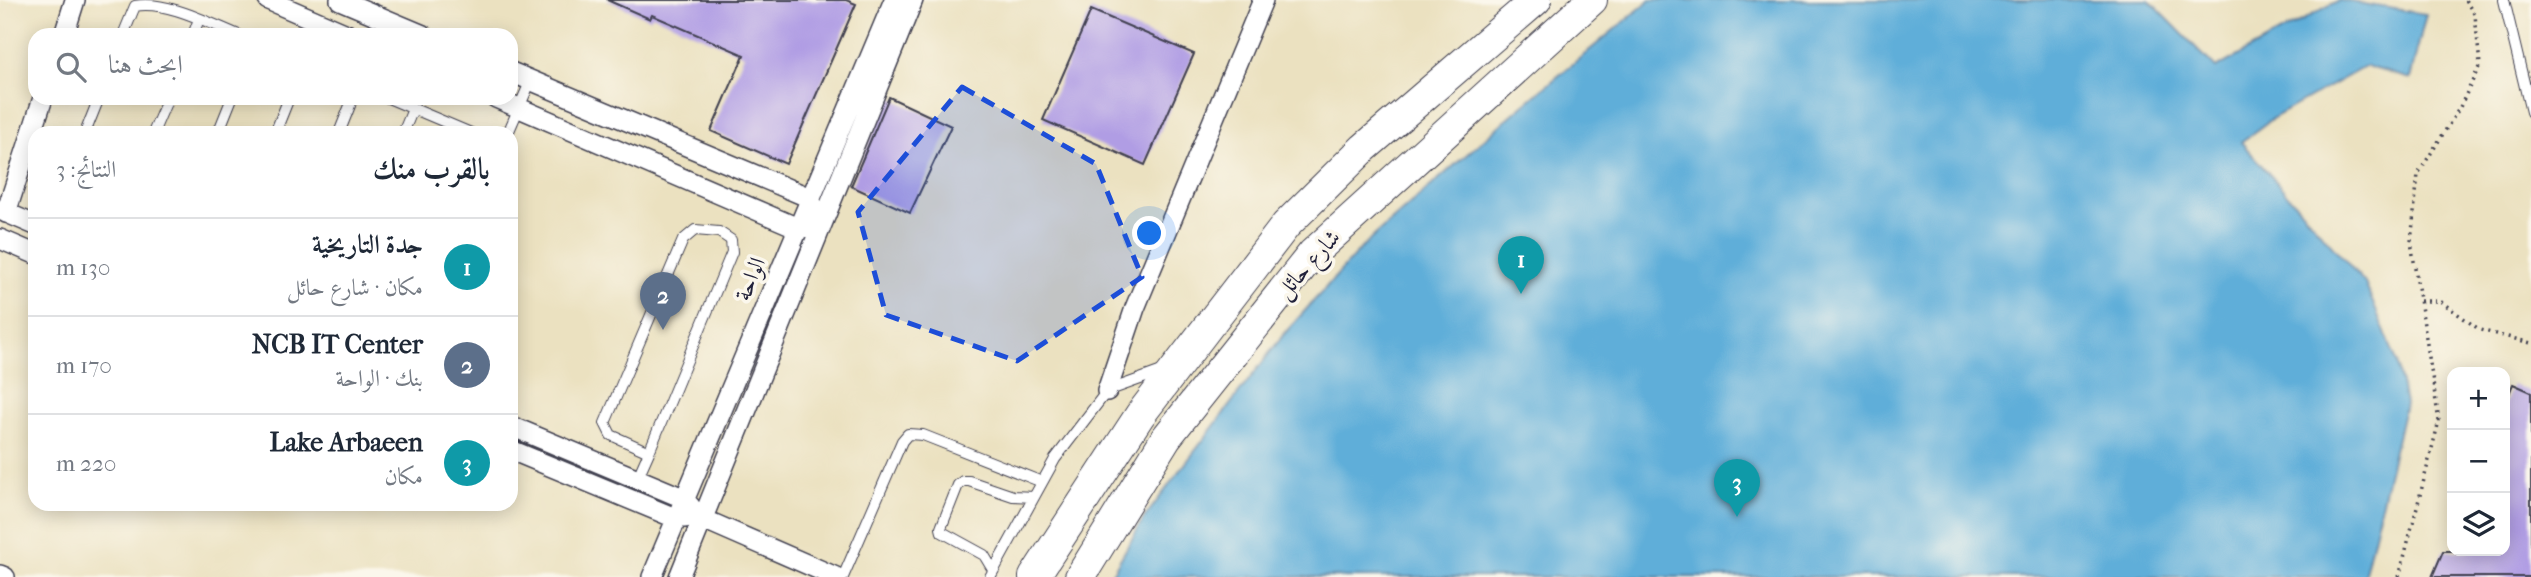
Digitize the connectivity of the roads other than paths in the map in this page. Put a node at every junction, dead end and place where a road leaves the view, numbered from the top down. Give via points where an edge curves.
1 (75, 0) edge
2 (268, 0) edge
3 (340, 0) edge
4 (894, 0) edge
5 (913, 0) edge
6 (1263, 0) edge
7 (1536, 0) edge
8 (1592, 0) edge
9 (2504, 0) edge
10 (199, 19) junction
11 (66, 28) edge
12 (126, 28) edge
13 (196, 28) edge
14 (222, 28) edge
15 (333, 28) edge
16 (406, 28) edge
17 (518, 75) edge
18 (531, 80) junction
19 (41, 105) edge
20 (96, 105) edge
21 (164, 105) edge
22 (229, 105) edge
23 (286, 105) edge
24 (350, 105) edge
25 (404, 105) edge
26 (511, 105) edge
27 (518, 108) junction
28 (413, 109) junction
29 (2531, 112) edge
30 (33, 126) edge
31 (88, 126) edge
32 (156, 126) edge
33 (221, 126) edge
34 (278, 126) edge
35 (342, 126) edge
36 (406, 126) edge
37 (451, 126) edge
38 (511, 126) edge
39 (28, 141) edge
40 (810, 198) junction
41 (3, 212) edge
42 (28, 222) edge
43 (820, 226) junction
44 (798, 228) junction
45 (0, 239) edge
46 (28, 251) edge
47 (1179, 365) junction
48 (1107, 391) junction
49 (518, 429) edge
50 (649, 452) junction
51 (518, 453) edge
52 (637, 479) junction
53 (1042, 482) junction
54 (1034, 497) junction
55 (683, 499) junction
56 (675, 518) junction
57 (703, 519) junction
58 (992, 574) edge
59 (652, 577) edge
60 (679, 577) edge
61 (836, 577) edge
62 (843, 577) edge
63 (1034, 577) edge
64 (1080, 577) edge

1 - 11 street
2 - 15 street
3 - 16 street
4 - 40 street, الواحة
5 - 43 street, الواحة
6 - 48 street via 1135,308
7 - 47 main road, شارع حائل via 1364,148 1286,225
8 - 64 main road, شارع حائل via 1313,253 1166,438
9 - 29 lane
10 - 12 lane via 148,2 135,6
10 - 13 lane
10 - 14 lane
17 - 18 street
18 - 27 lane
18 - 40 street
19 - 30 street
20 - 31 lane
21 - 32 lane
22 - 33 lane
23 - 34 lane
24 - 35 lane
25 - 28 lane
26 - 27 street
27 - 38 lane
27 - 44 street
28 - 36 lane
28 - 37 lane
39 - 41 street
40 - 43 street
40 - 44 street, الواحة
41 - 42 street
43 - 44 street
43 - 57 street, الواحة
44 - 55 street, الواحة
45 - 46 street
47 - 48 lane
47 - 63 main road, شارع حائل via 1140,415
48 - 53 lane
49 - 52 street
50 - 50 lane via 732,252 731,240 719,232 695,230 683,240 604,423 611,435
50 - 52 lane
51 - 56 street
52 - 55 street
53 - 54 lane
53 - 62 lane via 923,435 908,434
54 - 58 lane
54 - 58 lane via 1013,496 969,481 958,485 942,532 984,555
55 - 56 street, الواحة
55 - 57 street
56 - 57 street
56 - 59 street, الواحة
57 - 60 street, الواحة
57 - 61 street

